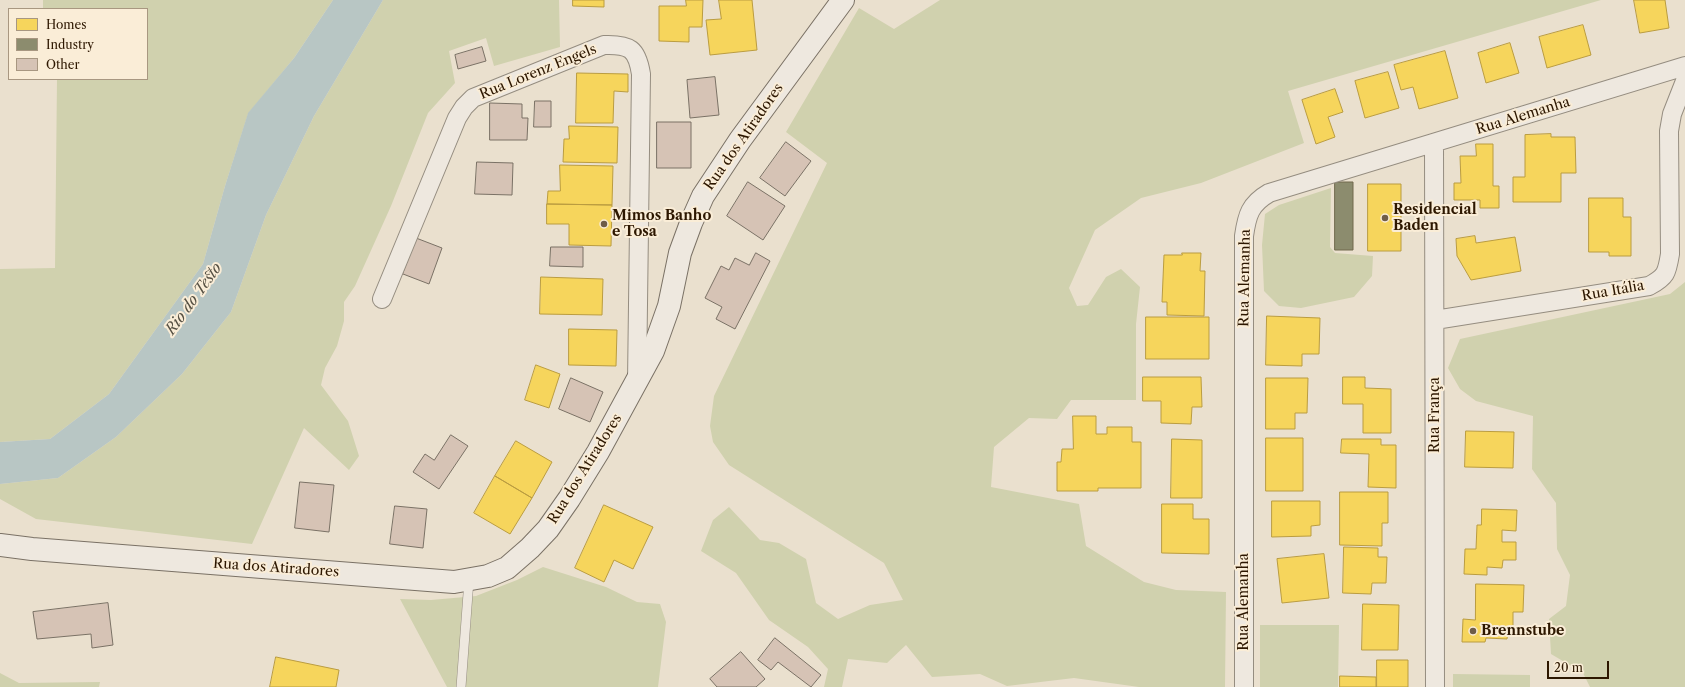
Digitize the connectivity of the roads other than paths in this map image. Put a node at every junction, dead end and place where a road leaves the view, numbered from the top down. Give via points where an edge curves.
1 (843, 0) edge
2 (1685, 66) edge
3 (1685, 81) edge
4 (1434, 142) junction
5 (382, 299) dead end
6 (1434, 320) junction
7 (637, 382) junction
8 (0, 545) edge
9 (469, 580) junction
10 (461, 687) edge
11 (1244, 687) edge
12 (1435, 687) edge

1 - 7 street, Rua dos Atiradores via 740,140 704,196 680,253 662,330
2 - 4 street, Rua Alemanha
3 - 6 street, Rua Itália via 1672,114 1669,131 1670,254 1668,268 1662,279 1649,286
4 - 6 street, Rua França
4 - 11 street, Rua Alemanha via 1269,193 1258,199 1246,221
5 - 7 street, Rua Lorenz Engels via 456,118 464,107 473,98 604,45 618,44 632,50 638,59 641,74
6 - 12 street, Rua França
7 - 9 street, Rua dos Atiradores via 598,452 548,528 507,568
8 - 9 street, Rua dos Atiradores via 429,581
9 - 10 lane

